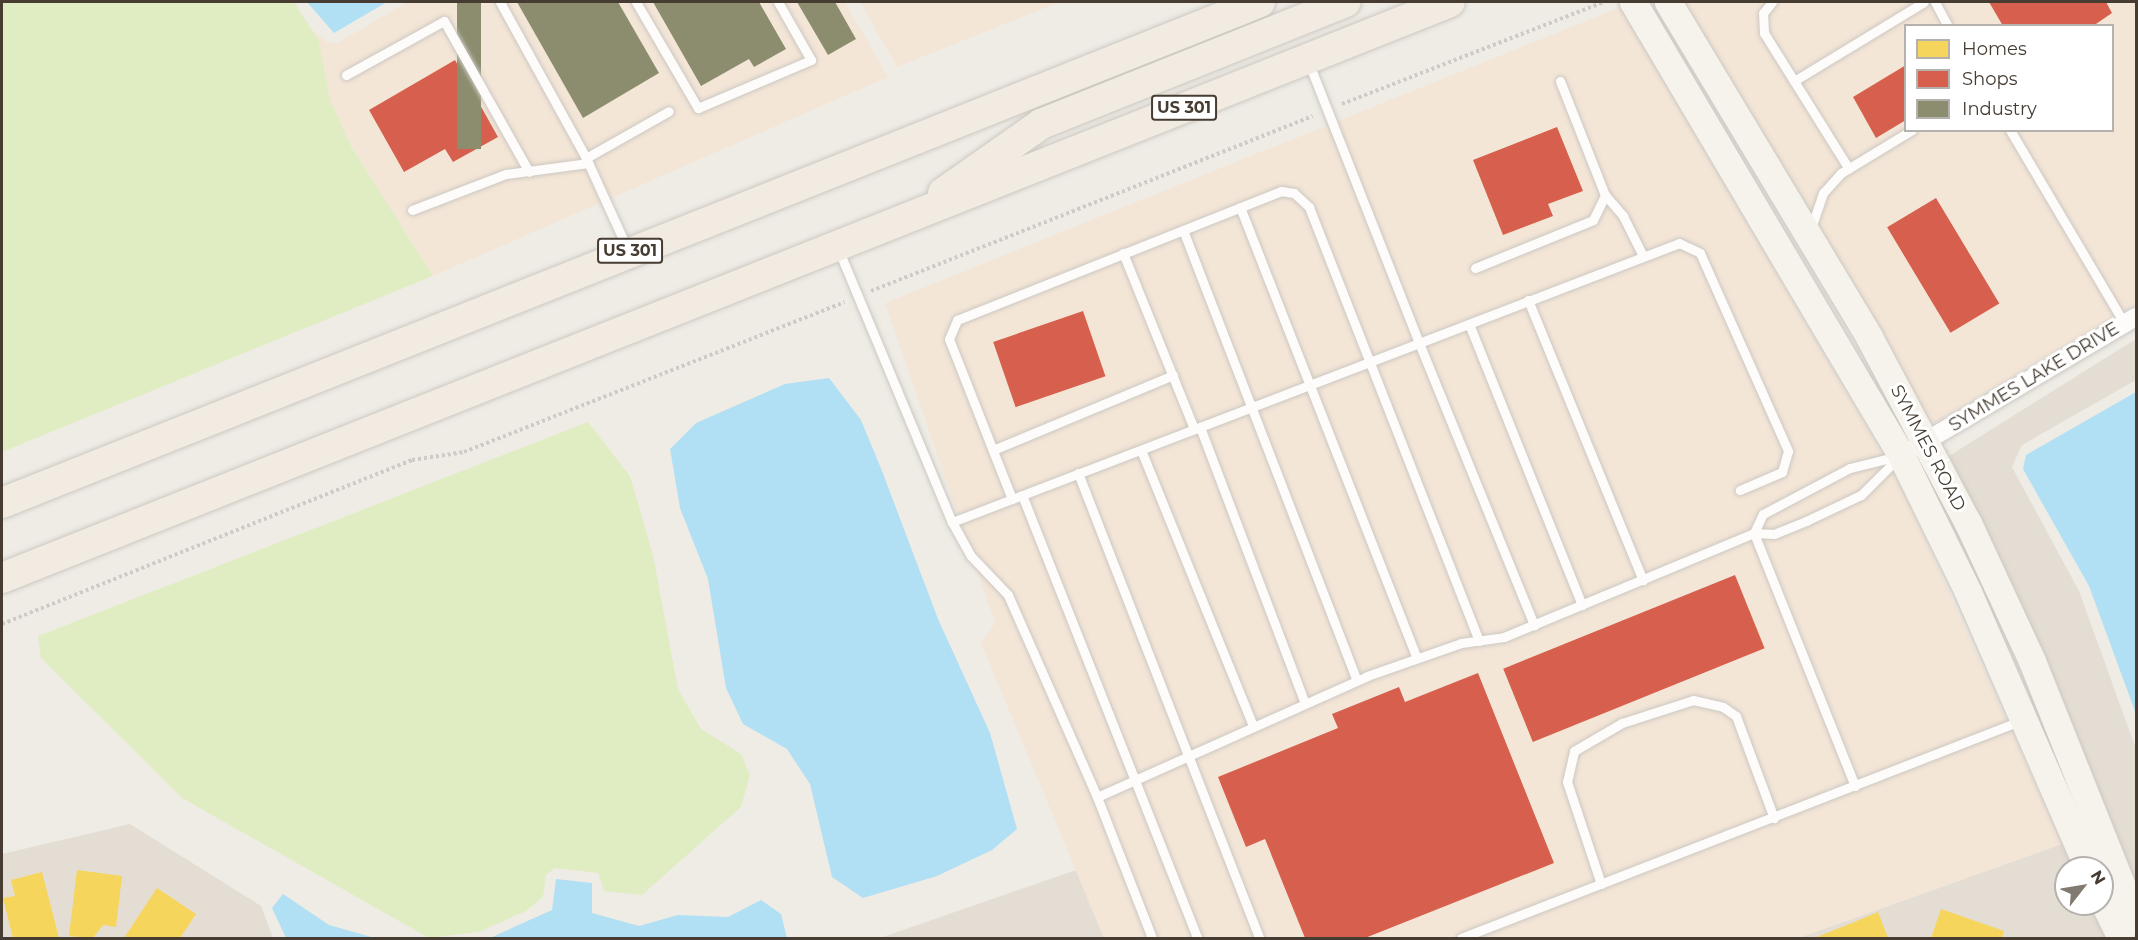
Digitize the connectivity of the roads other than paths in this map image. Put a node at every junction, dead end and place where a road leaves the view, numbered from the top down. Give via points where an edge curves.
1 (500, 2) edge
2 (636, 2) edge
3 (778, 2) edge
4 (1260, 2) edge
5 (1346, 2) edge
6 (1450, 2) edge
7 (1633, 2) edge
8 (1668, 2) edge
9 (1772, 2) edge
10 (1924, 2) edge
11 (1935, 2) edge
12 (1947, 24) edge
13 (1307, 59) junction
14 (346, 75) dead end
15 (1560, 81) dead end
16 (1794, 81) junction
17 (669, 111) dead end
18 (1909, 132) edge
19 (2011, 132) edge
20 (587, 161) junction
21 (1849, 169) junction
22 (529, 172) junction
23 (1605, 195) junction
24 (1240, 207) junction
25 (412, 210) dead end
26 (917, 214) junction
27 (1183, 230) junction
28 (1809, 236) junction
29 (837, 246) junction
30 (629, 252) junction
31 (1124, 253) junction
32 (1643, 256) junction
33 (1475, 268) dead end
34 (1528, 300) junction
35 (2130, 320) edge
36 (1469, 324) junction
37 (1419, 343) junction
38 (1371, 361) junction
39 (1173, 375) junction
40 (1311, 385) junction
41 (1251, 407) junction
42 (1197, 428) junction
43 (1926, 441) junction
44 (993, 450) junction
45 (1141, 450) junction
46 (1901, 456) junction
47 (1078, 473) junction
48 (1740, 490) dead end
49 (1022, 495) junction
50 (1012, 499) junction
51 (2, 503) edge
52 (952, 522) junction
53 (1754, 533) junction
54 (2, 578) edge
55 (1643, 580) junction
56 (1582, 605) junction
57 (1534, 625) junction
58 (1479, 640) junction
59 (1417, 658) junction
60 (1357, 680) junction
61 (1305, 703) junction
62 (2024, 719) junction
63 (1253, 726) junction
64 (1189, 755) junction
65 (1132, 781) junction
66 (1855, 786) junction
67 (1097, 797) junction
68 (1774, 818) junction
69 (2083, 856) edge
70 (1601, 884) junction
71 (2110, 916) edge
72 (2136, 921) edge
73 (1152, 939) edge
74 (1197, 939) edge
75 (1259, 939) edge
76 (1461, 939) edge
77 (2121, 939) edge

1 - 20 lane
2 - 3 lane via 698,108 811,60
4 - 30 main road, US 301
5 - 26 main road via 1041,124
6 - 13 main road, US 301
7 - 46 street, SYMMES ROAD
8 - 28 street, SYMMES ROAD
9 - 16 lane via 1763,13 1764,33
10 - 16 lane
11 - 12 lane
13 - 26 main road, US 301
13 - 37 lane
14 - 22 lane via 444,21
15 - 23 lane
16 - 21 lane
17 - 20 lane
18 - 21 lane
19 - 35 lane
20 - 22 lane
20 - 30 lane
21 - 28 lane via 1824,193
22 - 25 lane via 506,174
23 - 32 lane via 1623,216
23 - 33 lane via 1593,220
24 - 27 lane
24 - 38 lane via 1281,191 1294,193 1309,207
24 - 40 lane
26 - 29 main road, US 301
27 - 31 lane
27 - 41 lane
28 - 43 street, SYMMES ROAD
29 - 52 lane
29 - 54 main road, US 301
30 - 51 main road, US 301
31 - 39 lane
31 - 44 lane via 966,315 950,328
32 - 34 lane
32 - 48 lane via 1679,243 1700,253 1788,451 1782,472
34 - 36 lane
34 - 55 lane
35 - 43 street, SYMMES LAKE DRIVE
36 - 37 lane
36 - 56 lane
37 - 38 lane
37 - 57 lane
38 - 40 lane
38 - 58 lane
39 - 42 lane
39 - 44 lane
40 - 41 lane
40 - 59 lane
41 - 42 lane
41 - 60 lane
42 - 45 lane
42 - 61 lane
43 - 46 street, SYMMES LAKE DRIVE
43 - 72 street, SYMMES ROAD via 2027,650
44 - 50 lane
45 - 47 lane
45 - 63 lane
46 - 53 lane via 1861,495 1843,505 1774,534
46 - 53 lane via 1850,468 1763,514
46 - 62 street, SYMMES ROAD
47 - 49 lane
47 - 64 lane
49 - 50 lane
49 - 65 lane
50 - 52 lane
52 - 67 lane via 971,556 1008,595
53 - 55 lane
53 - 66 lane
55 - 56 lane
56 - 57 lane
57 - 58 lane
58 - 59 lane
59 - 60 lane
60 - 61 lane
61 - 63 lane
62 - 66 lane
62 - 69 street, SYMMES ROAD
63 - 64 lane
64 - 65 lane
64 - 75 lane
65 - 67 lane
65 - 74 lane
66 - 68 lane
67 - 73 lane
68 - 70 lane
68 - 70 lane via 1736,716 1723,707 1693,700 1622,723 1574,751 1568,782
70 - 76 lane
71 - 77 street

